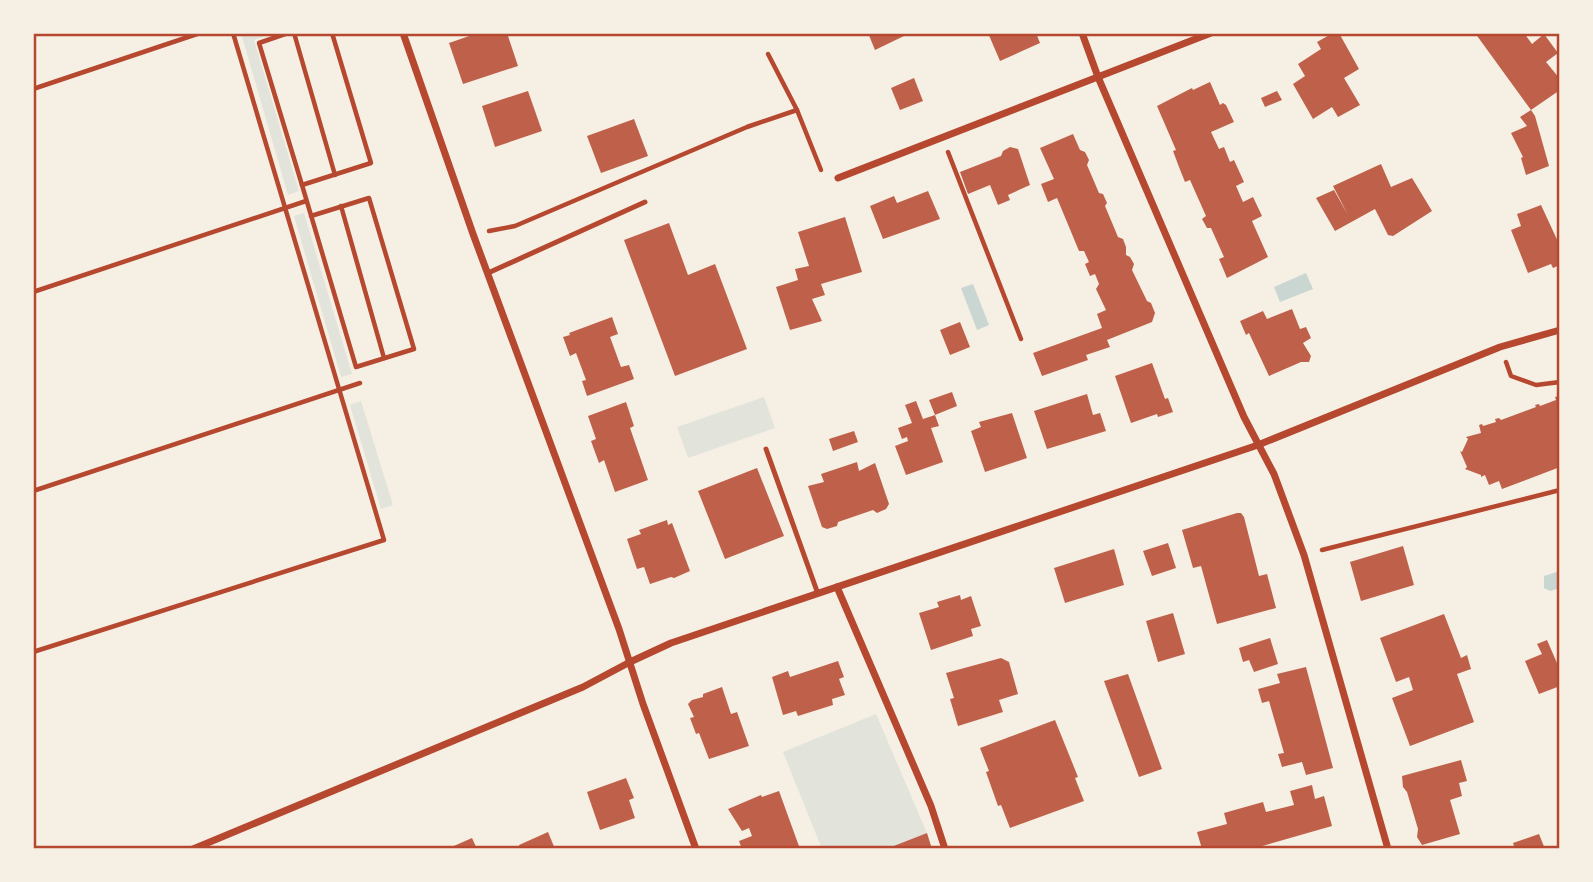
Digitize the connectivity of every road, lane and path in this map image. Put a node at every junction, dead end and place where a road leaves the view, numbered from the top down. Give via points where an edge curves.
1 (200, 33) edge
2 (233, 33) edge
3 (288, 33) edge
4 (294, 33) edge
5 (332, 33) edge
6 (403, 33) edge
7 (1082, 33) edge
8 (1211, 33) edge
9 (768, 54) dead end
10 (1098, 77) junction
11 (33, 89) edge
12 (797, 110) junction
13 (942, 138) junction
14 (335, 174) junction
15 (838, 178) joint
16 (302, 185) junction
17 (306, 201) junction
18 (645, 202) dead end
19 (341, 206) junction
20 (283, 208) junction
21 (311, 216) junction
22 (473, 234) junction
23 (488, 273) junction
24 (33, 292) edge
25 (1560, 330) edge
26 (1021, 339) dead end
27 (384, 358) junction
28 (1505, 361) dead end
29 (1560, 382) edge
30 (360, 383) dead end
31 (338, 391) junction
32 (1258, 445) junction
33 (766, 449) dead end
34 (1560, 490) edge
35 (33, 491) edge
36 (1304, 555) junction
37 (837, 587) junction
38 (818, 594) junction
39 (33, 652) edge
40 (630, 662) junction
41 (193, 849) edge
42 (696, 849) edge
43 (945, 849) edge
44 (1388, 849) edge

1 - 11 path
2 - 20 path
3 - 16 path via 259,43
4 - 14 path
5 - 14 path via 371,163
6 - 22 street
7 - 10 street
8 - 10 street
9 - 12 path
10 - 13 street
10 - 32 street
12 - 15 path via 826,182
12 - 22 path via 514,226
13 - 15 street
13 - 26 path
14 - 16 path
16 - 17 path
17 - 20 path
17 - 21 path
18 - 23 lane
19 - 21 path
19 - 27 path
19 - 27 path via 369,198 414,349
20 - 24 path
20 - 31 path
21 - 27 path via 356,367
22 - 23 street
23 - 40 street
25 - 32 street via 1500,347
28 - 29 path via 1511,376 1536,385
30 - 31 path
31 - 35 path
31 - 39 path via 384,540
32 - 36 street via 1274,474
32 - 37 street
33 - 38 lane
34 - 36 path
36 - 44 street
37 - 38 street
37 - 43 street
38 - 40 street via 671,643
40 - 41 street via 583,687
40 - 42 street

